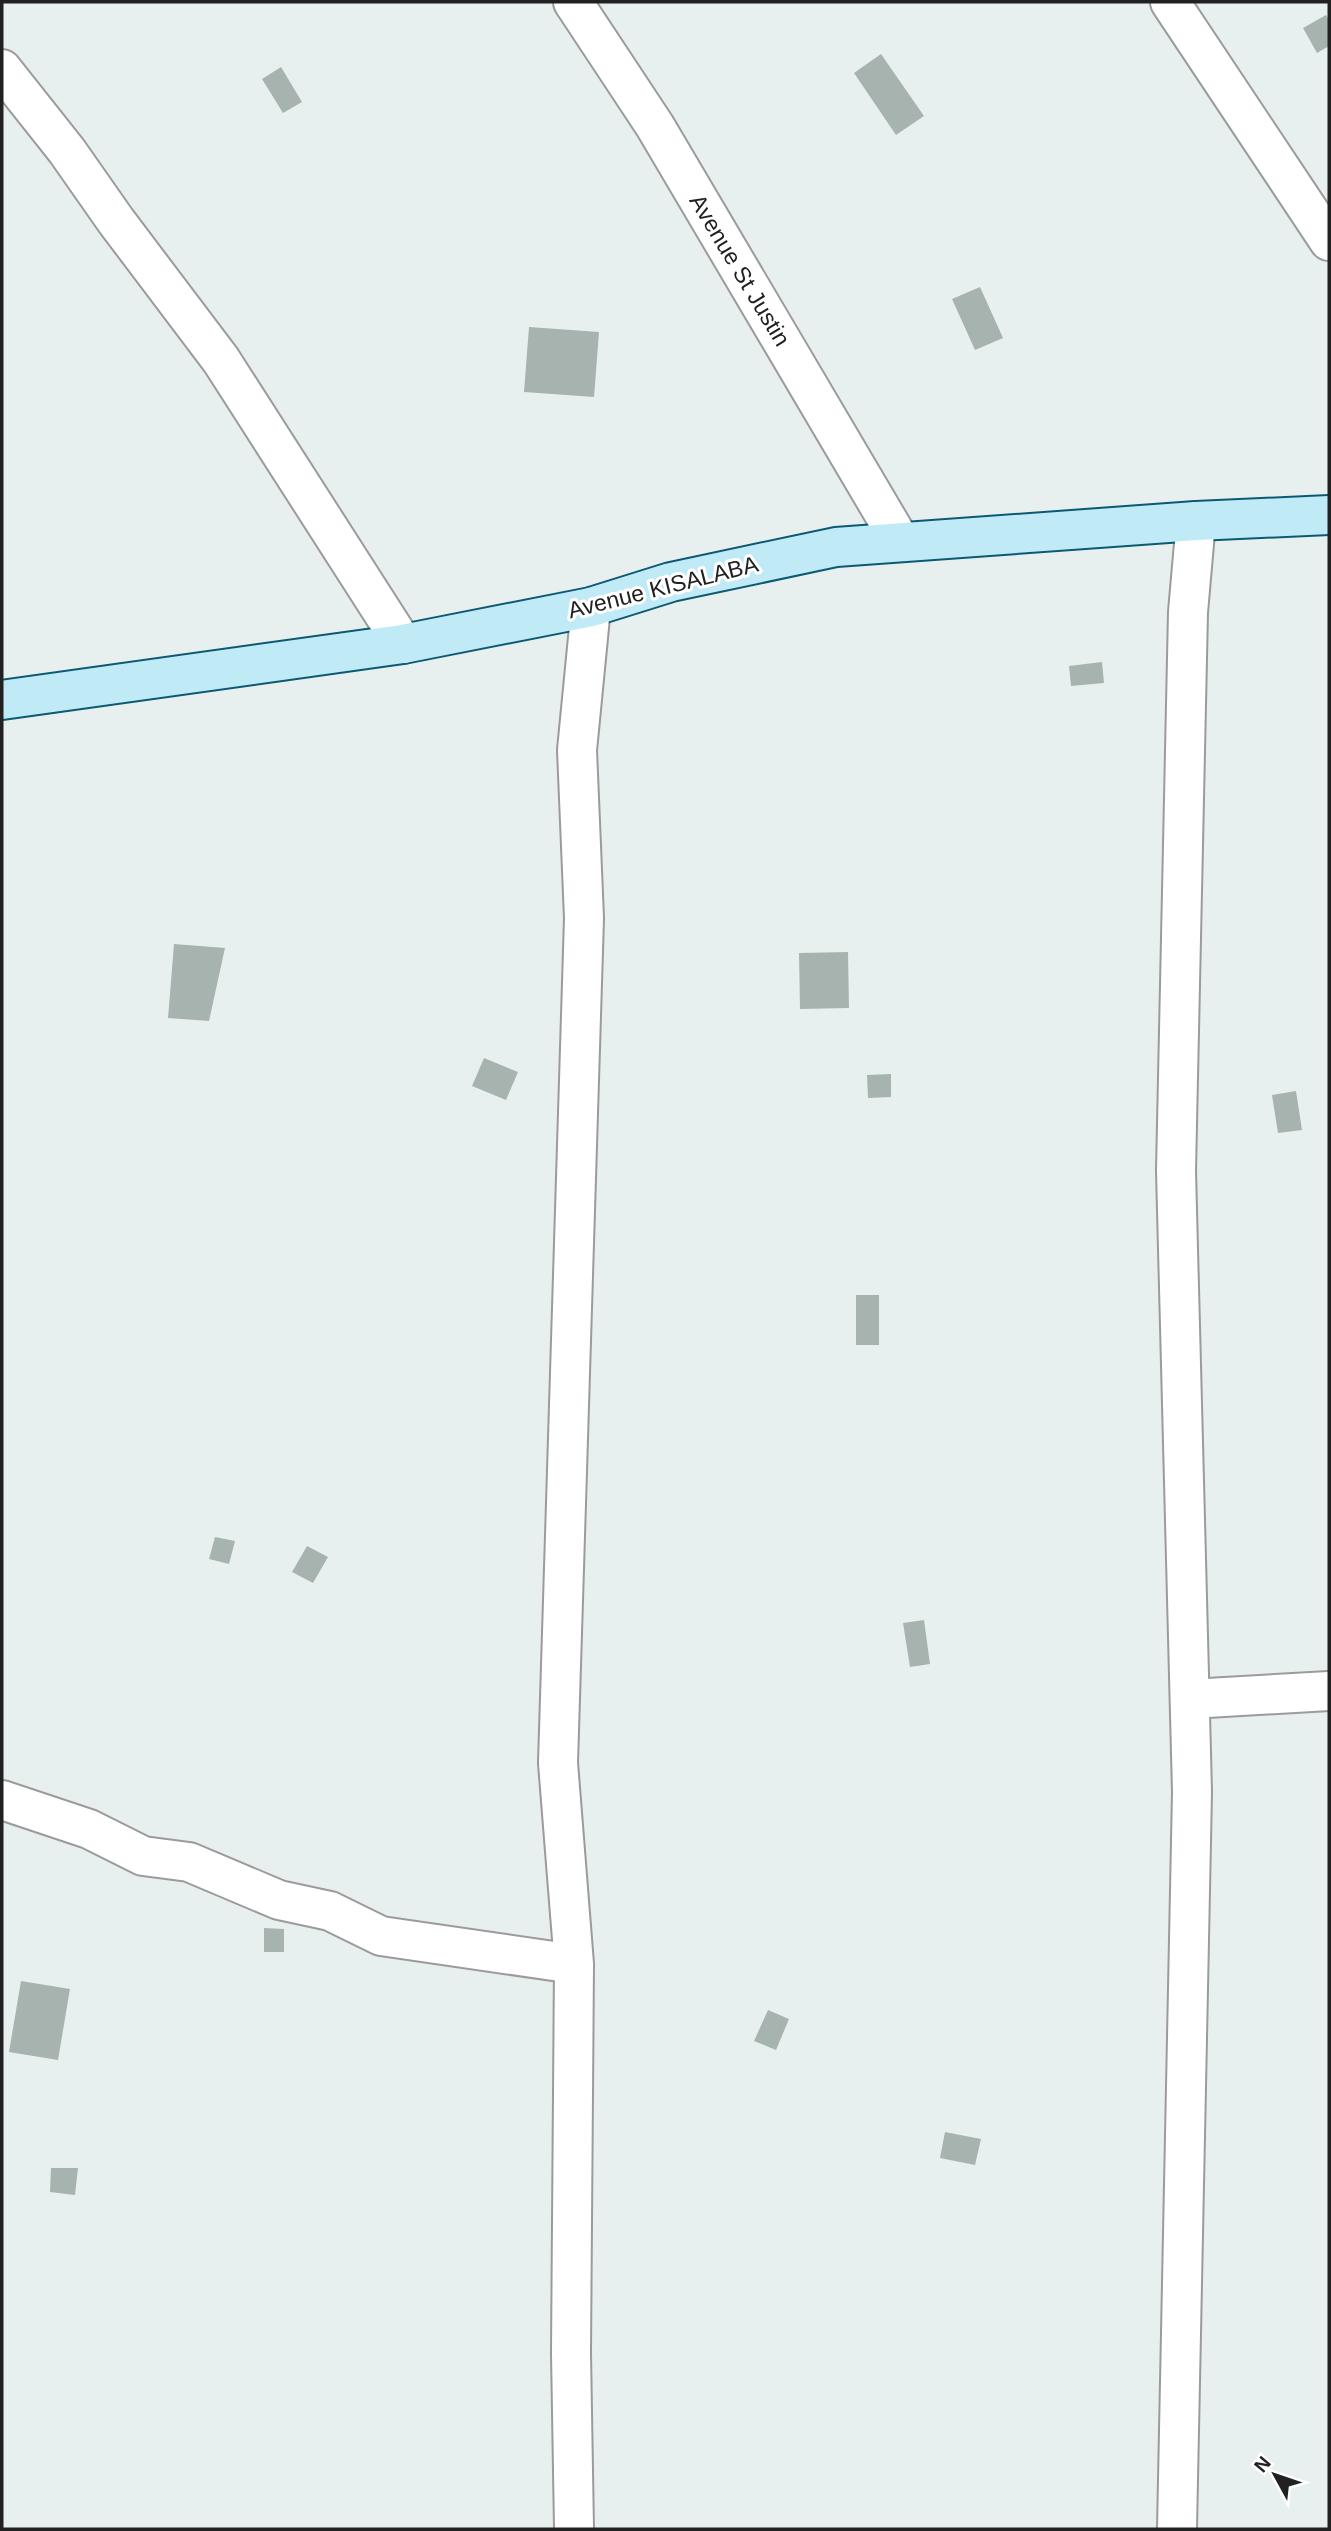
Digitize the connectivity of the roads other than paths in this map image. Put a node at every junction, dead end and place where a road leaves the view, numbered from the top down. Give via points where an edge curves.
1 (573, 2) edge
2 (1170, 2) edge
3 (2, 69) edge
4 (1329, 242) edge
5 (1329, 515) edge
6 (1196, 521) junction
7 (900, 541) junction
8 (591, 607) junction
9 (403, 644) junction
10 (2, 700) edge
11 (1329, 1691) edge
12 (1190, 1699) junction
13 (2, 1800) edge
14 (574, 1964) junction
15 (574, 2529) edge
16 (1177, 2529) edge

1 - 7 street, Avenue St Justin via 655,126
2 - 4 street
3 - 9 street via 221,360
5 - 6 street, Avenue KISALABA
6 - 7 street, Avenue KISALABA
6 - 12 street via 1188,612 1176,1171
7 - 8 street, Avenue KISALABA via 836,548 685,579
8 - 9 street, Avenue KISALABA
8 - 14 street via 577,750 584,918 558,1763
9 - 10 street, Avenue KISALABA
11 - 12 street
12 - 16 street via 1192,1806
13 - 14 street via 89,1829 142,1856 190,1862 279,1900 330,1911 381,1936
14 - 15 street

